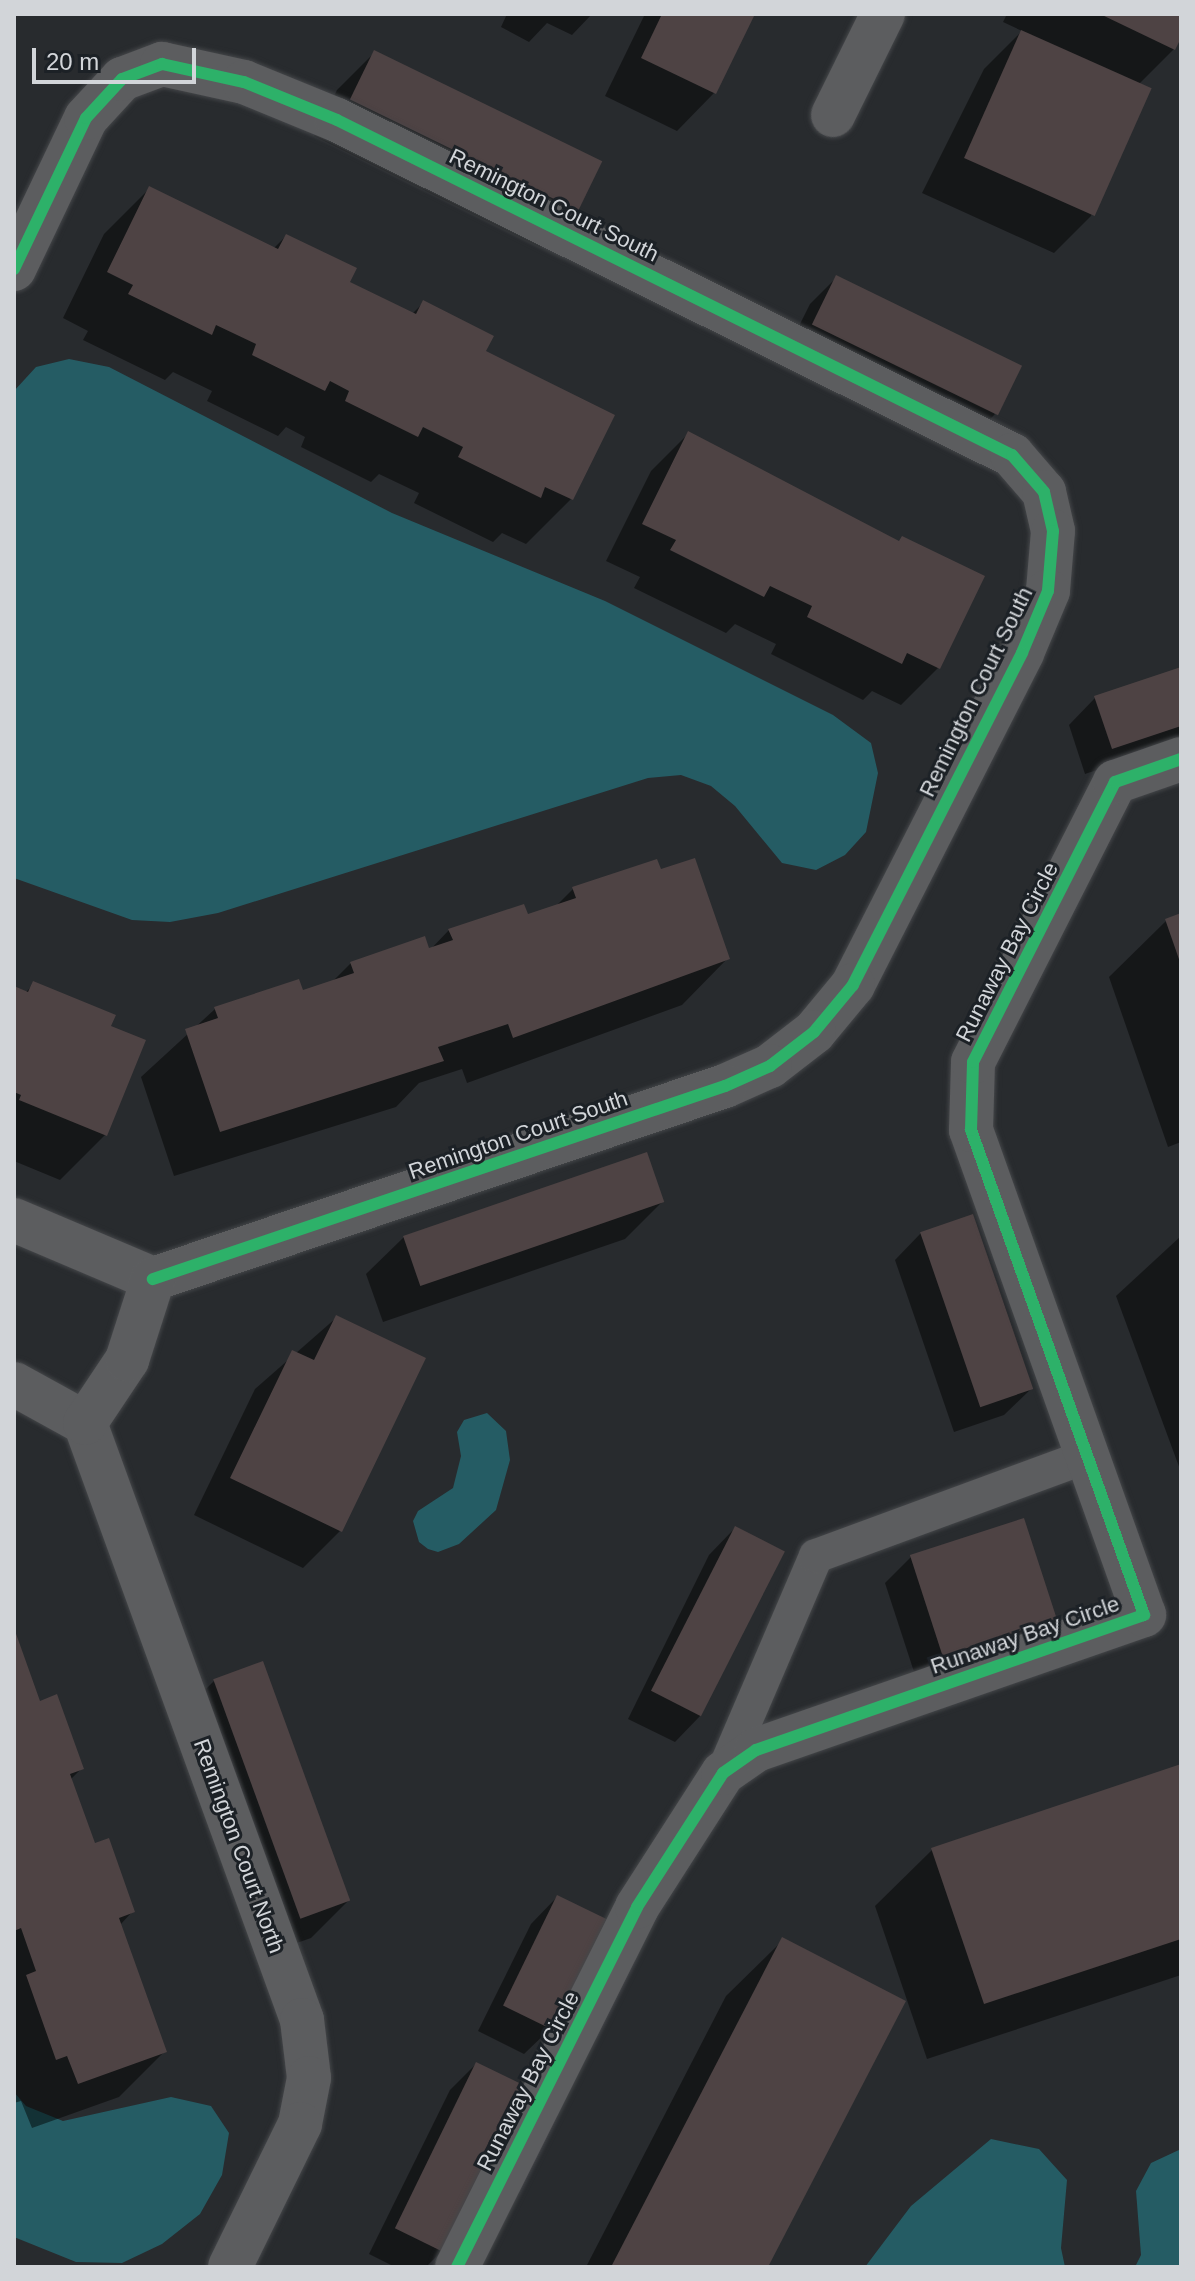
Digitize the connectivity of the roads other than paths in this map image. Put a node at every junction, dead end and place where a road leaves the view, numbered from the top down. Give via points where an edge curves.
1 (883, 14) edge
2 (833, 115) dead end
3 (14, 269) edge
4 (1181, 759) edge
5 (14, 1220) edge
6 (153, 1279) junction
7 (14, 1384) edge
8 (85, 1423) junction
9 (1088, 1456) junction
10 (723, 1773) junction
11 (230, 2267) edge
12 (457, 2267) edge

1 - 2 street
3 - 6 street, Remington Court South via 86,118 122,79 162,64 244,82 337,120 1012,455 1044,492 1053,531 1048,591 1022,653 853,985 814,1032 770,1066 725,1086
4 - 9 street, Runaway Bay Circle via 1115,782 973,1062 971,1130
5 - 6 street
6 - 8 street via 127,1360
7 - 8 street
8 - 11 street, Remington Court North via 302,2020 309,2078 300,2124
9 - 10 lane via 816,1556
9 - 10 street, Runaway Bay Circle via 1144,1615 756,1750
10 - 12 street, Runaway Bay Circle via 637,1907

